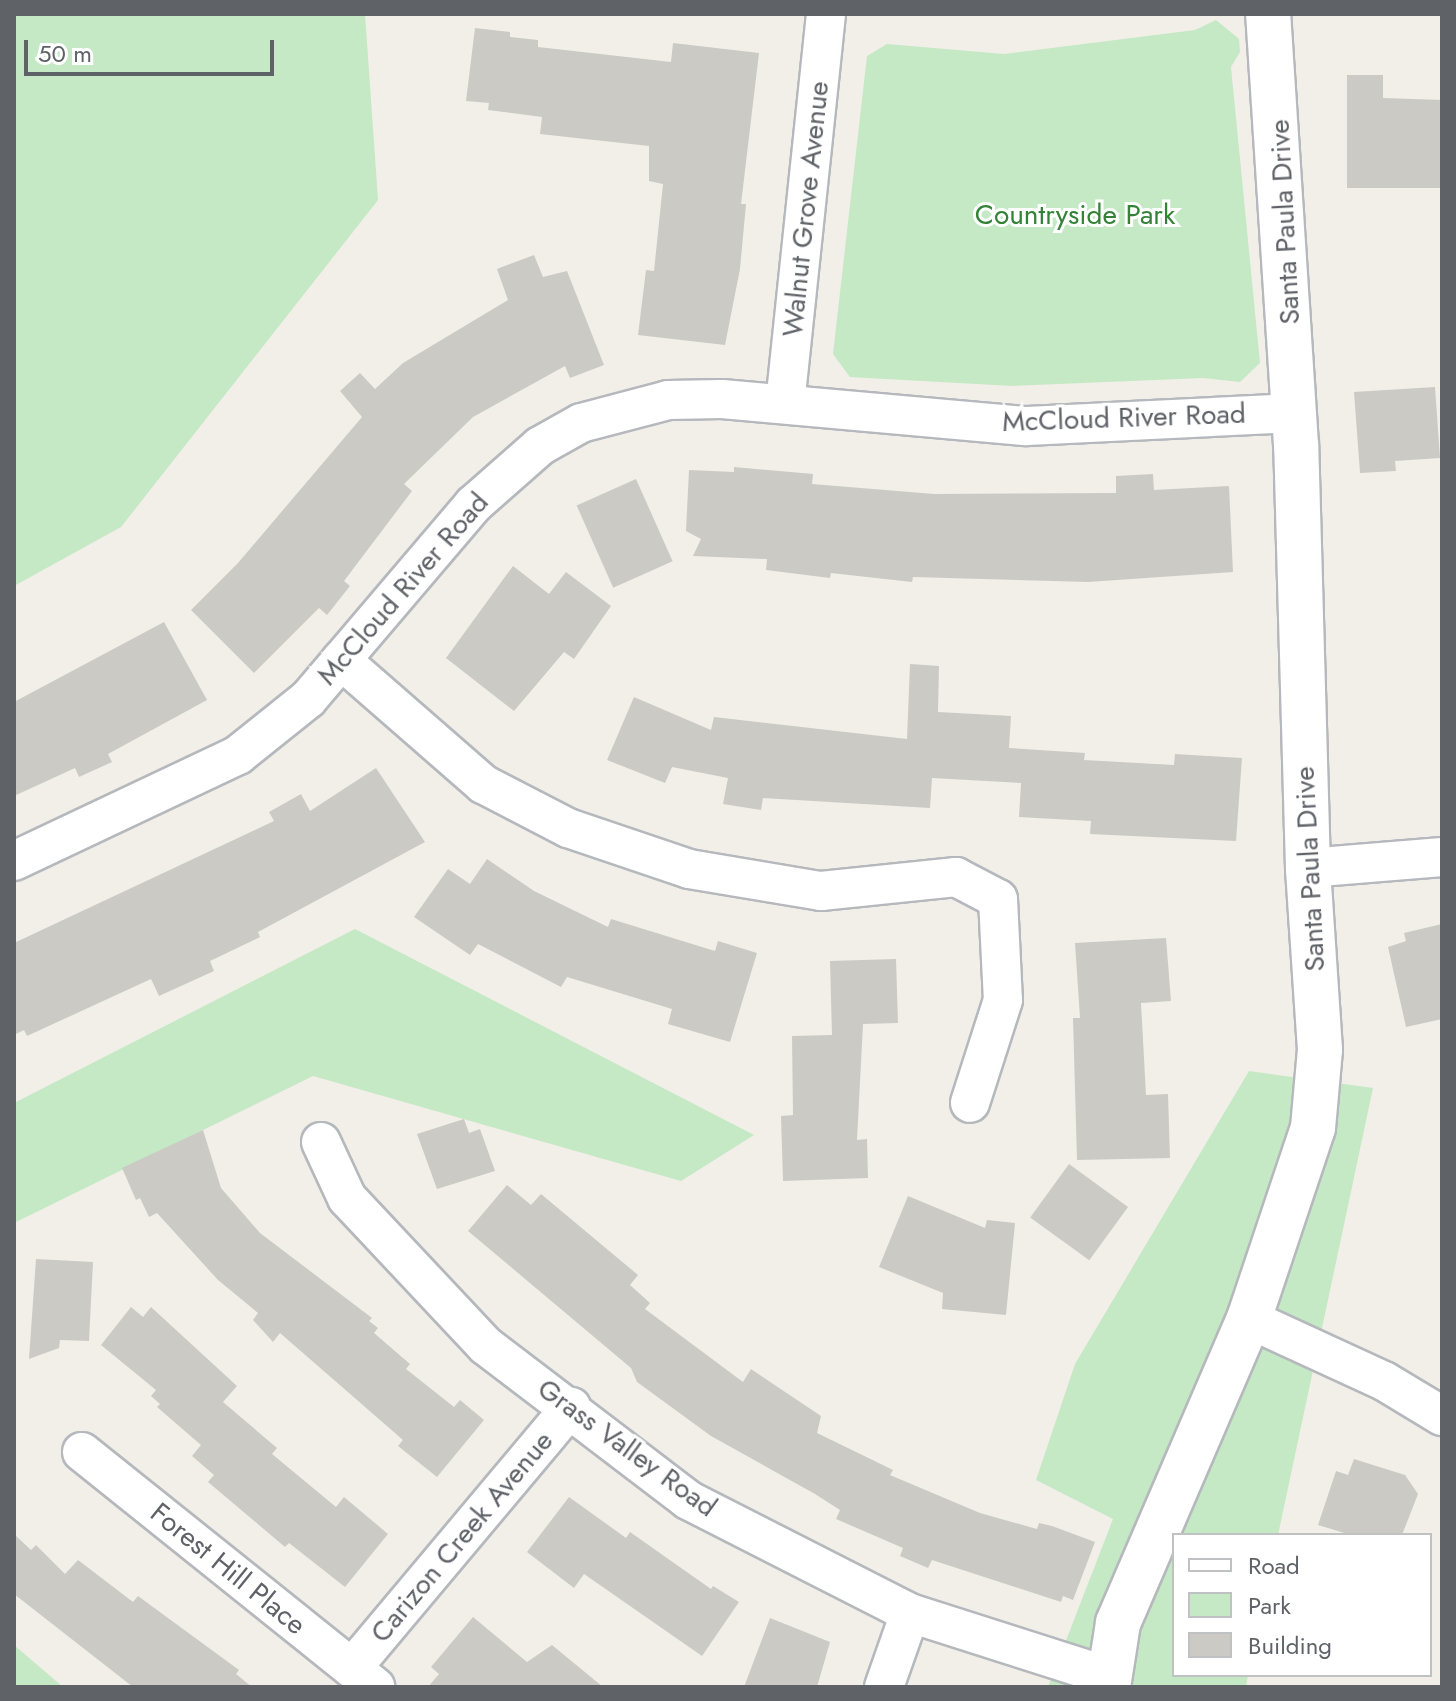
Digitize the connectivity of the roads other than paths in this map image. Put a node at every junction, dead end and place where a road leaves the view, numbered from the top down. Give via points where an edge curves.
1 (826, 14) edge
2 (1268, 14) edge
3 (785, 404) junction
4 (1295, 413) junction
5 (341, 660) junction
6 (1442, 857) edge
7 (14, 861) edge
8 (1308, 868) junction
9 (970, 1103) dead end
10 (321, 1142) dead end
11 (1249, 1319) junction
12 (571, 1407) junction
13 (1442, 1416) edge
14 (82, 1452) dead end
15 (910, 1613) junction
16 (363, 1677) edge
17 (1108, 1682) edge
18 (884, 1687) edge

1 - 3 street, Walnut Grove Avenue
2 - 4 street, Santa Paula Drive
3 - 4 street, McCloud River Road via 1027,426
3 - 5 street, McCloud River Road via 668,400 581,423 473,505
4 - 8 street, Santa Paula Drive
5 - 7 street, McCloud River Road via 308,699 238,755
5 - 9 street via 483,784 568,828 689,869 810,889 956,877 998,899 1003,1000
6 - 8 street
8 - 11 street, Santa Paula Drive via 1320,1050 1313,1128
10 - 12 street, Grass Valley Road via 347,1198 448,1307 486,1346
11 - 13 street via 1384,1381
11 - 17 street, Santa Paula Drive via 1118,1623
12 - 15 street, Grass Valley Road via 688,1500
12 - 16 street, Carizon Creek Avenue
14 - 16 street, Forest Hill Place
15 - 17 street, Grass Valley Road
15 - 18 street

